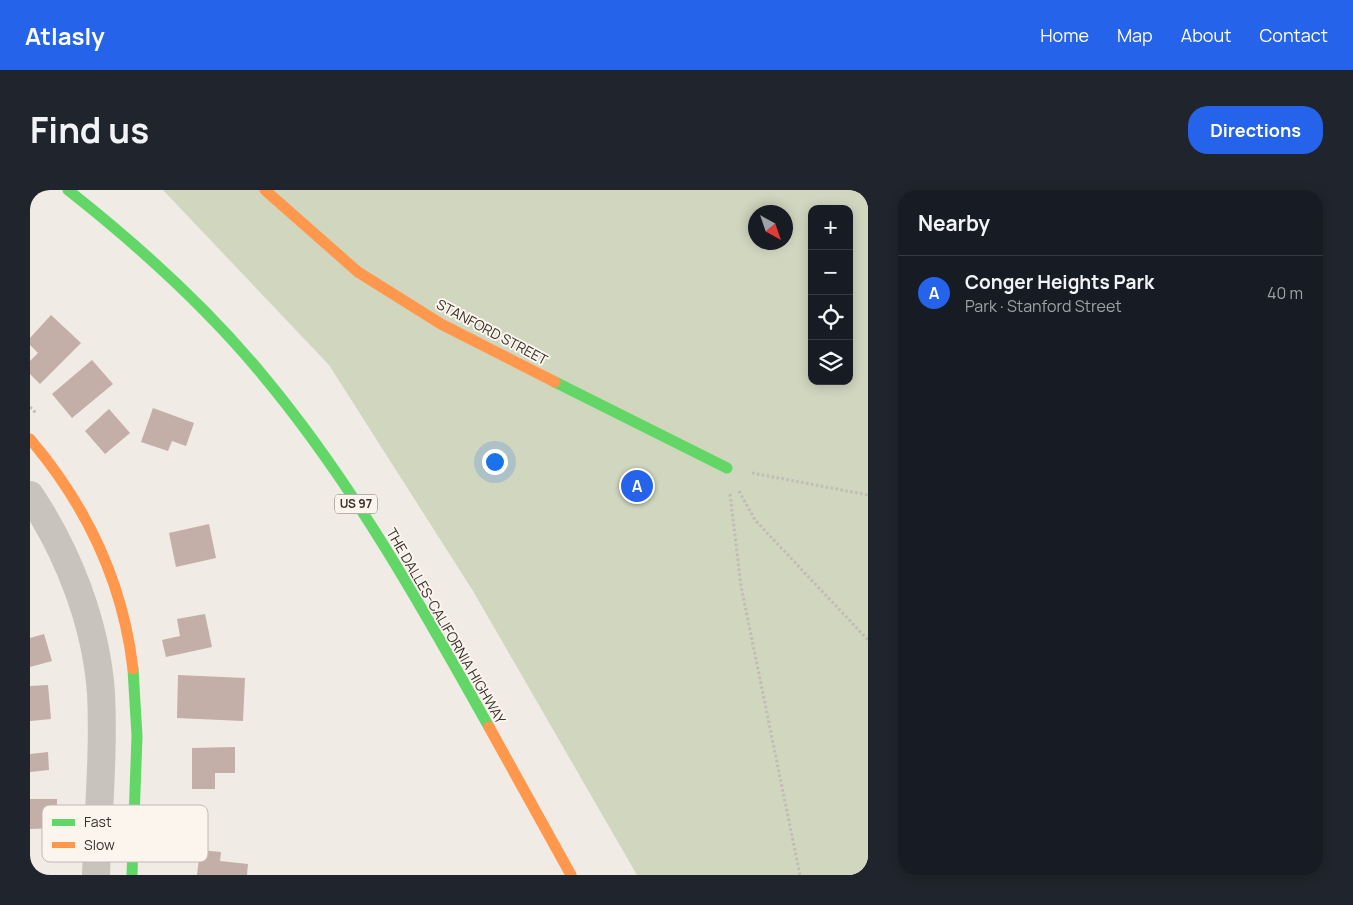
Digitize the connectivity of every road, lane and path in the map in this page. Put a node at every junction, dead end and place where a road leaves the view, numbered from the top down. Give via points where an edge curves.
1 (68, 190) edge
2 (265, 190) edge
3 (30, 439) edge
4 (727, 468) junction
5 (30, 495) edge
6 (868, 495) edge
7 (868, 640) edge
8 (98, 805) edge
9 (134, 805) edge
10 (96, 862) edge
11 (132, 862) edge
12 (96, 875) edge
13 (132, 875) edge
14 (571, 875) edge
15 (800, 875) edge

1 - 14 main road, THE DALLES-CALIFORNIA HIGHWAY / US 97 via 190,296 279,397 318,448 390,558
2 - 4 main road, STANFORD STREET via 358,272 441,324
3 - 9 main road via 59,474 78,504 110,575 128,643 135,689
4 - 6 path
4 - 7 path via 754,520
4 - 15 path via 741,586
5 - 8 street via 48,522 77,587 96,659 101,726
10 - 12 street
11 - 13 main road

